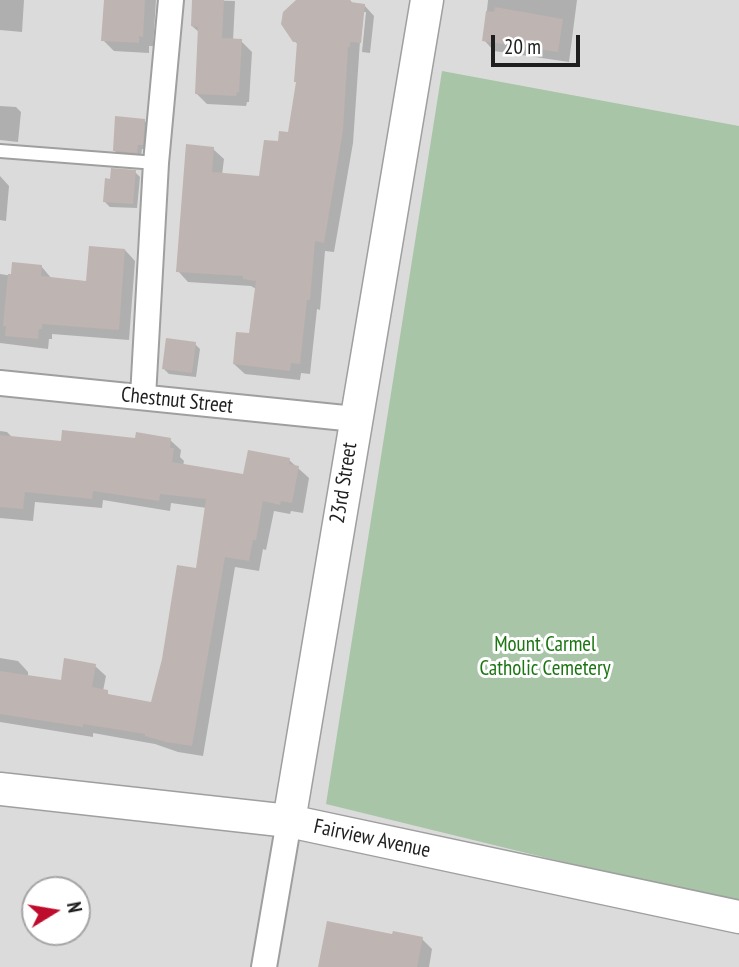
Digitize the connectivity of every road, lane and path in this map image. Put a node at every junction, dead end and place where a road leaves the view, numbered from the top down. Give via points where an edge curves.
1 (171, 0) edge
2 (427, 0) edge
3 (0, 150) edge
4 (156, 163) junction
5 (0, 383) edge
6 (143, 397) junction
7 (355, 419) junction
8 (0, 789) edge
9 (289, 821) junction
10 (739, 917) edge
11 (264, 967) edge

1 - 4 street
2 - 7 street, 23rd Street
3 - 4 lane
4 - 6 street
5 - 6 street, Chestnut Street
6 - 7 street, Chestnut Street
7 - 9 street, 23rd Street
8 - 9 street, Fairview Avenue
9 - 10 street, Fairview Avenue
9 - 11 street, 23rd Street

